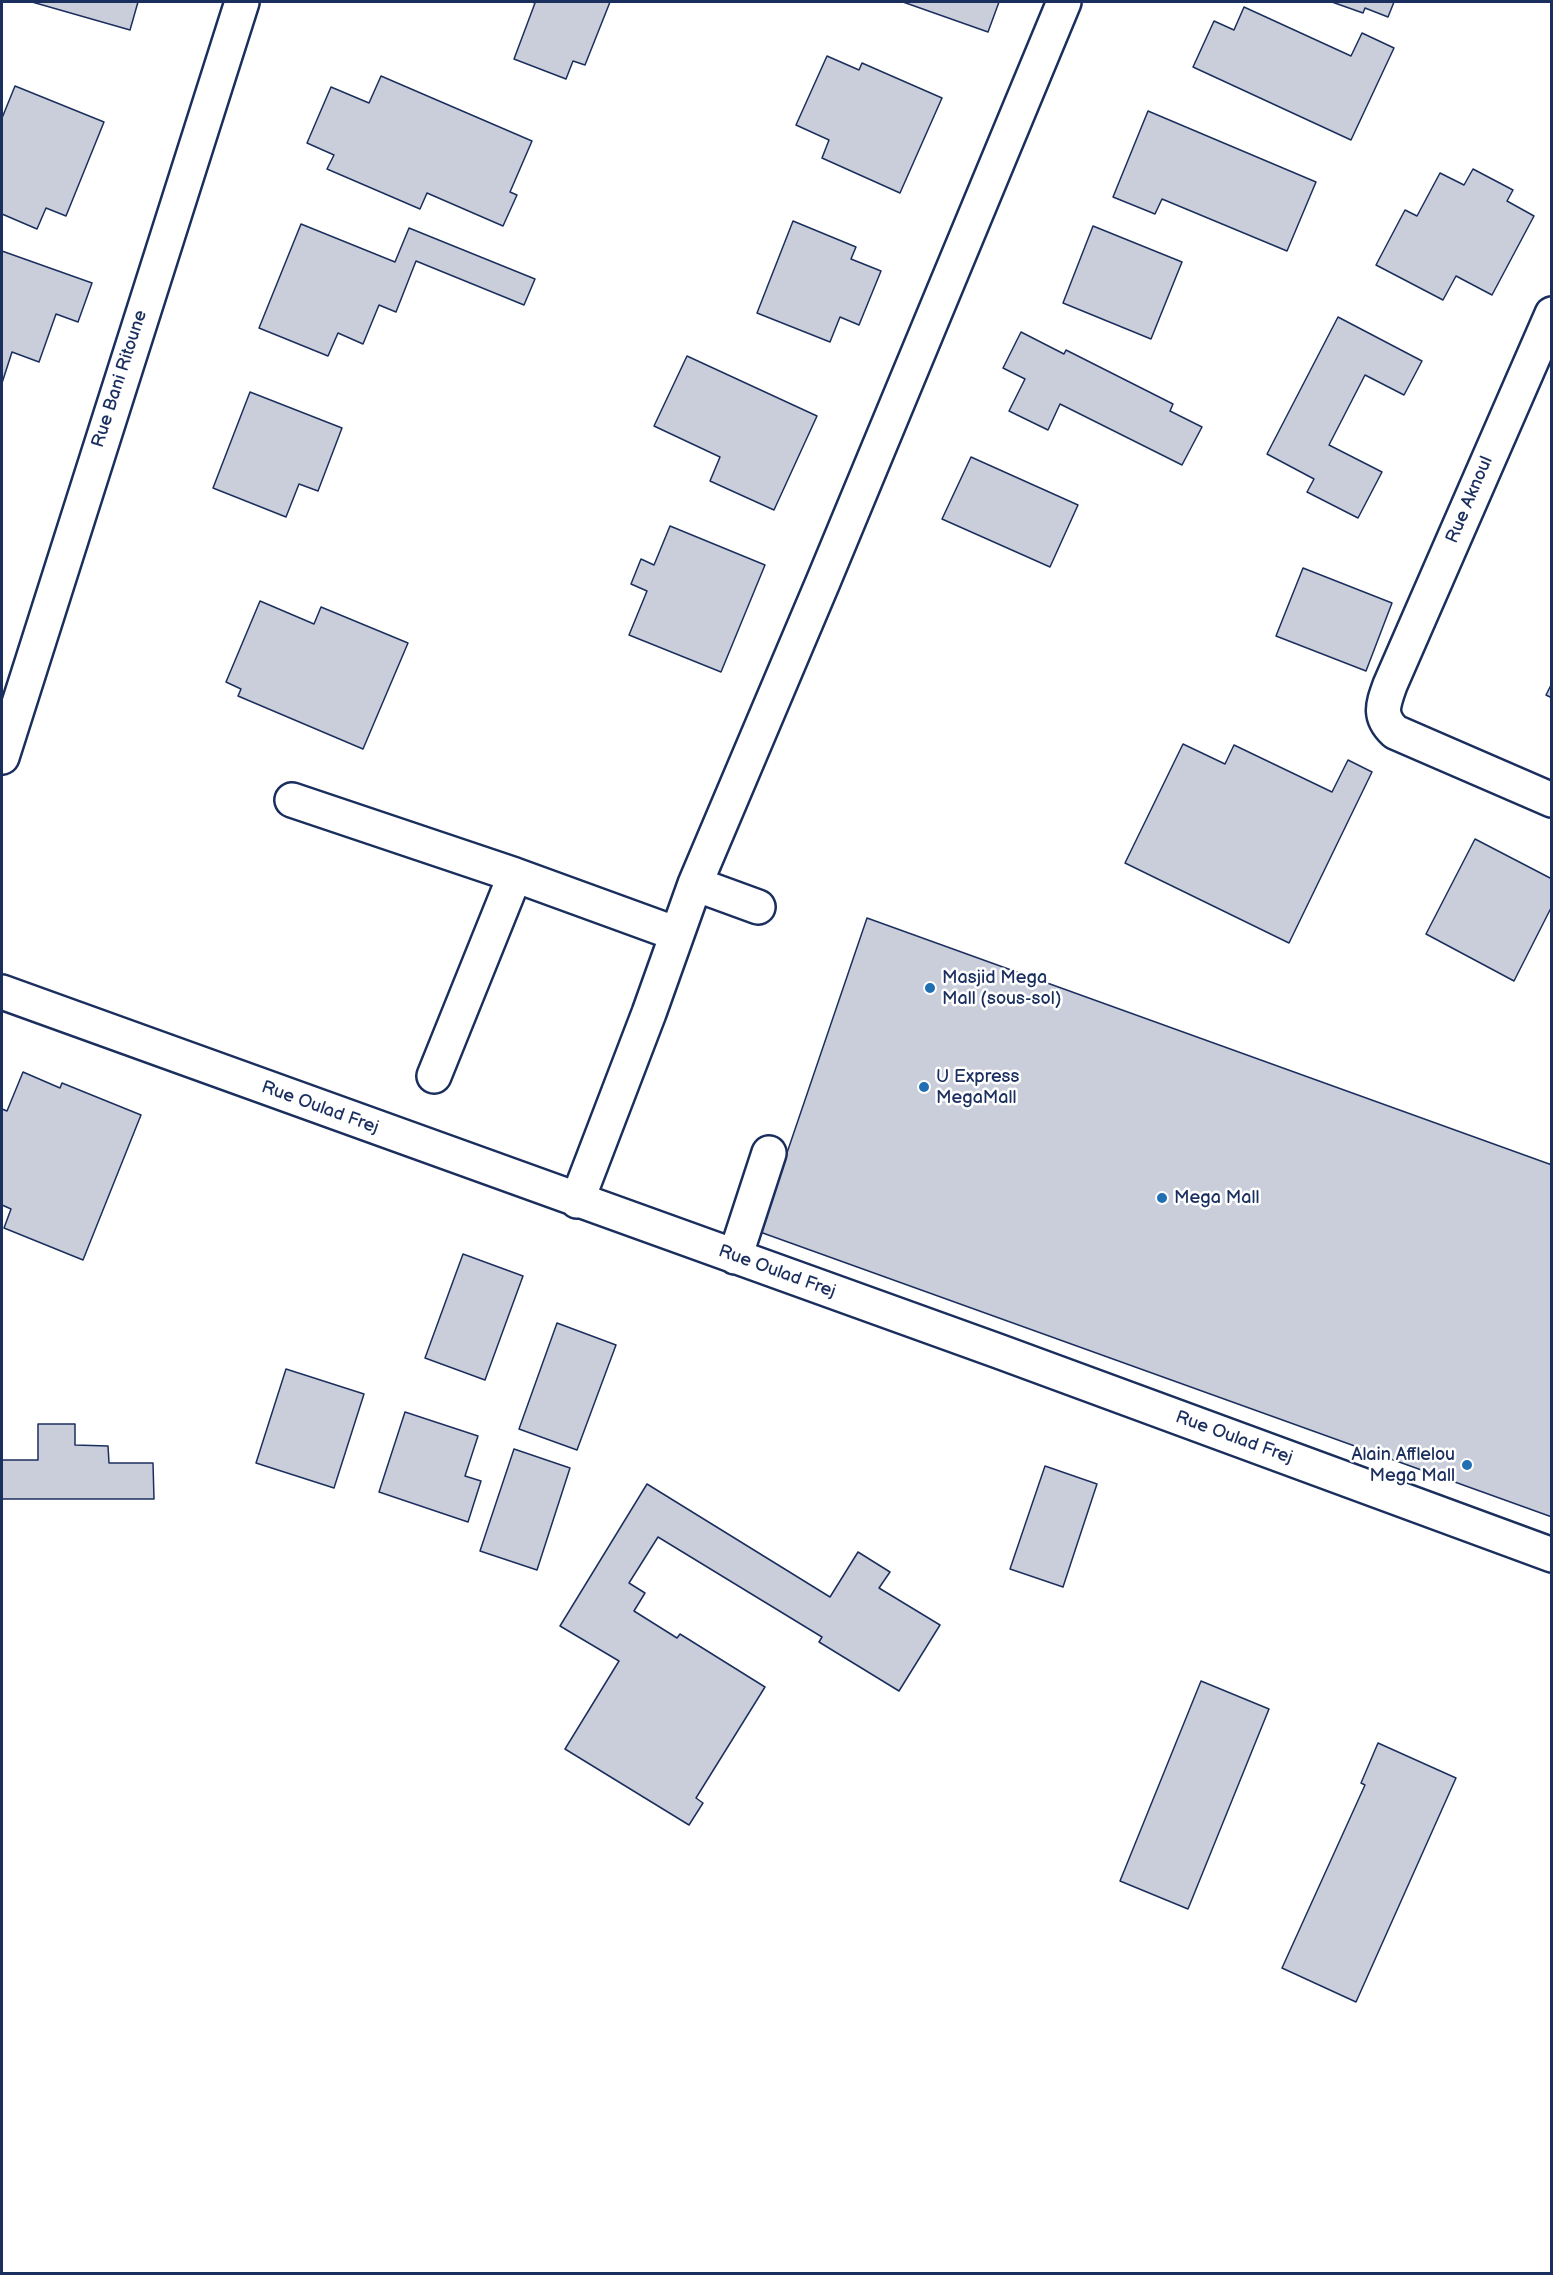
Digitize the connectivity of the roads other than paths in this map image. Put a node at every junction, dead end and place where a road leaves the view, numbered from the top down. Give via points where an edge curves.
1 (242, 2) edge
2 (1064, 2) edge
3 (1551, 314) edge
4 (2, 757) edge
5 (292, 800) dead end
6 (1551, 800) edge
7 (515, 876) junction
8 (695, 884) junction
9 (758, 907) dead end
10 (677, 934) junction
11 (2, 992) edge
12 (434, 1076) dead end
13 (769, 1153) dead end
14 (577, 1201) junction
15 (735, 1257) junction
16 (1551, 1555) edge

1 - 4 street, Rue Bani Ritoune
2 - 8 street
3 - 6 street, Rue Aknoul via 1383,705 1387,724 1395,732
5 - 7 street
7 - 10 street
7 - 12 street
8 - 9 street
8 - 10 street
10 - 14 street
11 - 14 street, Rue Oulad Frej
13 - 15 street
14 - 15 street, Rue Oulad Frej
15 - 16 street, Rue Oulad Frej

